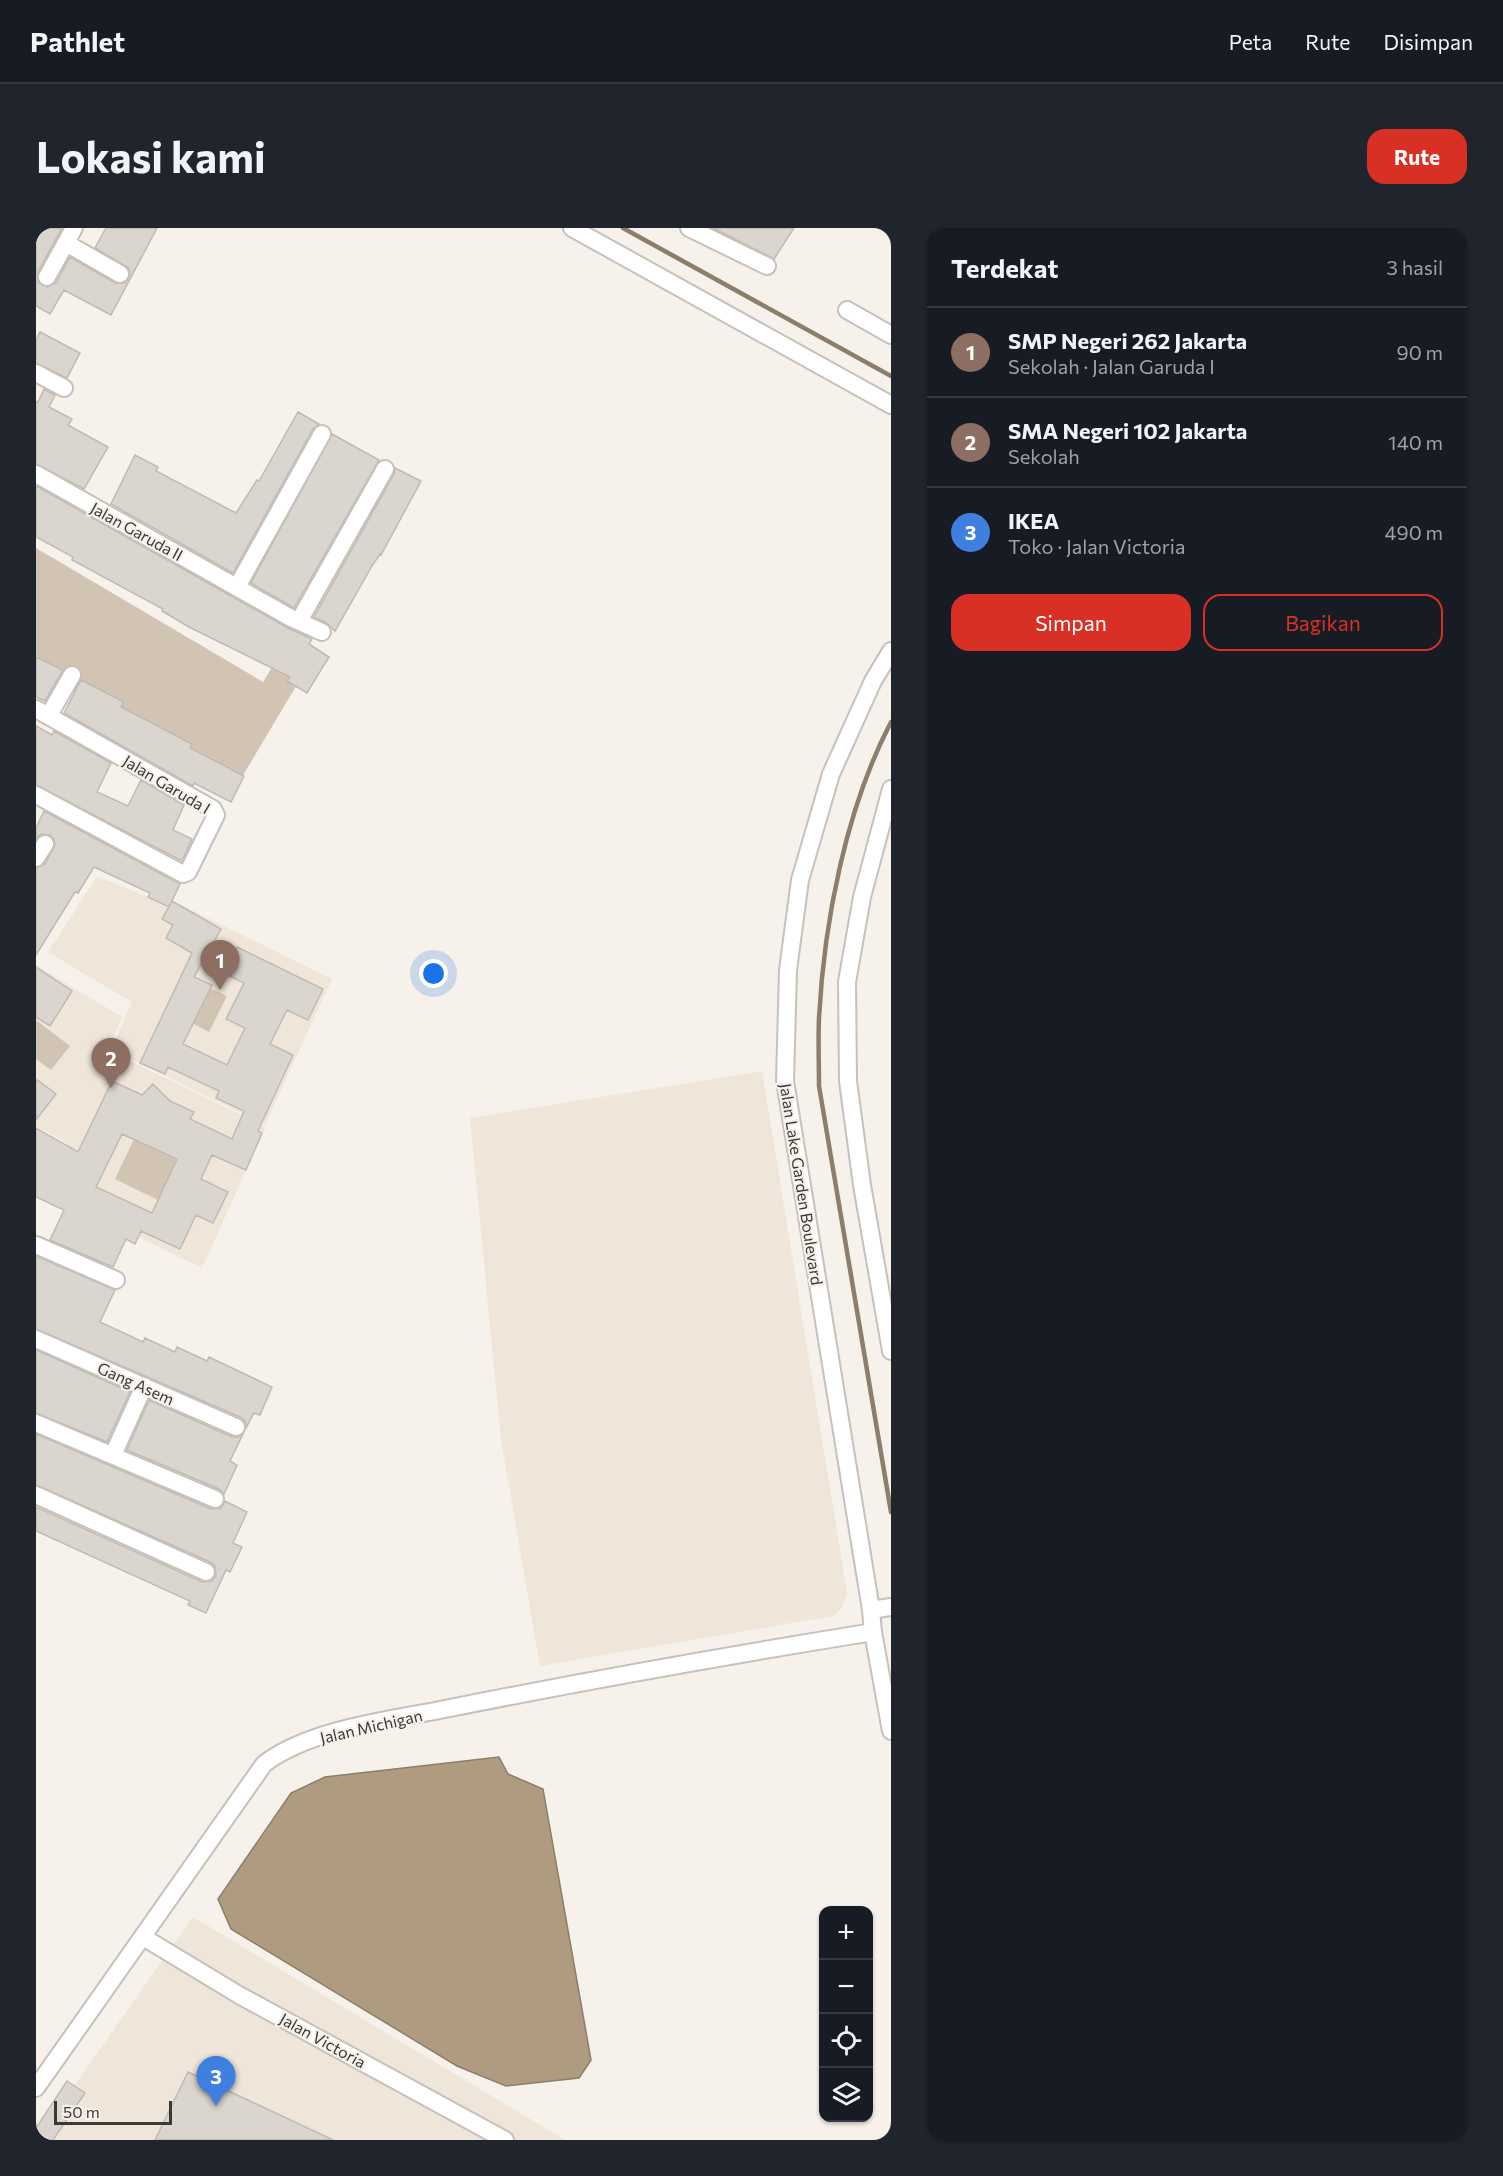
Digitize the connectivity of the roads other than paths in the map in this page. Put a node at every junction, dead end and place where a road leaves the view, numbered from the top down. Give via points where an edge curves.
1 (572, 228) edge
2 (689, 228) edge
3 (70, 235) edge
4 (767, 266) dead end
5 (120, 274) dead end
6 (47, 277) dead end
7 (847, 310) dead end
8 (891, 334) edge
9 (36, 374) edge
10 (64, 388) dead end
11 (891, 405) edge
12 (322, 434) dead end
13 (385, 469) dead end
14 (36, 474) edge
15 (237, 587) junction
16 (299, 621) junction
17 (322, 632) dead end
18 (891, 651) edge
19 (72, 675) dead end
20 (39, 711) edge
21 (891, 789) edge
22 (36, 795) edge
23 (45, 844) dead end
24 (36, 858) edge
25 (36, 1245) edge
26 (116, 1280) dead end
27 (36, 1340) edge
28 (891, 1351) edge
29 (144, 1386) junction
30 (36, 1423) edge
31 (236, 1427) dead end
32 (113, 1455) junction
33 (36, 1495) edge
34 (215, 1499) dead end
35 (206, 1572) dead end
36 (891, 1607) edge
37 (871, 1610) junction
38 (880, 1642) edge
39 (888, 1694) edge
40 (891, 1731) edge
41 (143, 1937) junction
42 (36, 2088) edge
43 (505, 2140) edge

1 - 11 street
2 - 4 street
3 - 5 street
3 - 6 street
7 - 8 street
9 - 10 street
12 - 15 street
13 - 16 street
14 - 15 street, Jalan Garuda II
15 - 16 street, Jalan Garuda II
16 - 17 street, Jalan Garuda II
18 - 37 street, Jalan Lake Garden Boulevard via 873,681 831,774 800,880 788,970 785,1081
19 - 20 street
20 - 22 street, Jalan Garuda I via 213,809 216,815 188,872 183,874
21 - 28 street via 862,897 847,982 848,1082
23 - 24 street
25 - 26 street
27 - 29 street, Gang Asem
29 - 31 street, Gang Asem
29 - 32 street
30 - 32 street
32 - 34 street
33 - 35 street
36 - 37 street
37 - 38 street, Jalan Lake Garden Boulevard
38 - 39 street, Jalan Lake Garden Boulevard
38 - 41 street, Jalan Michigan via 530,1692 324,1734 279,1753 264,1764
39 - 40 street, Jalan Lake Garden Boulevard
41 - 42 street, Jalan Michigan
41 - 43 street, Jalan Victoria via 239,1995

